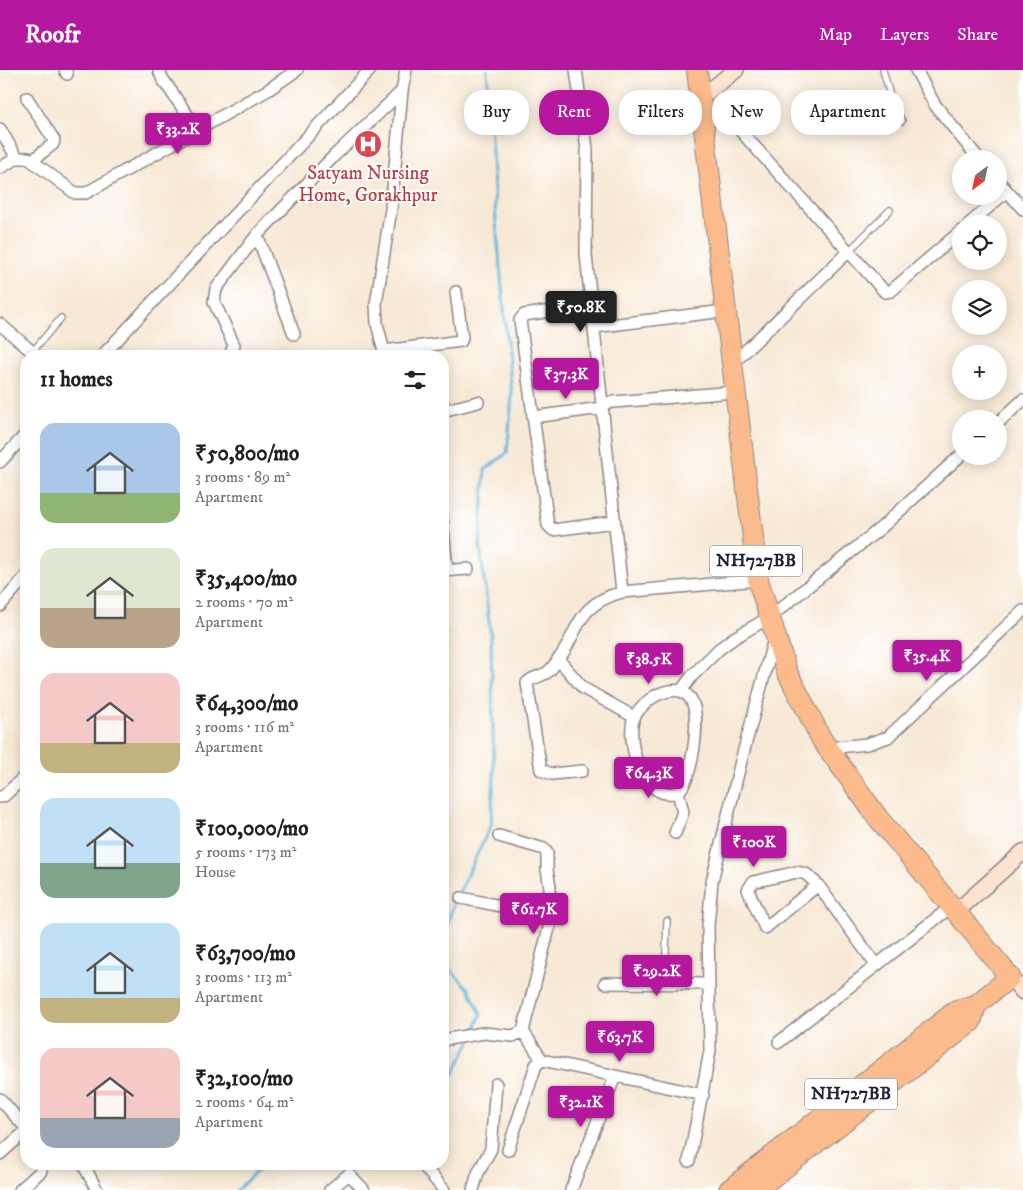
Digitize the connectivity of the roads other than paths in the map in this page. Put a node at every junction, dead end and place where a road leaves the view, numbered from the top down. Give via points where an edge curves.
1 (159, 70) edge
2 (297, 70) edge
3 (370, 70) edge
4 (406, 70) edge
5 (576, 70) edge
6 (697, 70) edge
7 (736, 70) edge
8 (883, 70) edge
9 (916, 70) edge
10 (699, 90) edge
11 (888, 90) edge
12 (402, 91) junction
13 (27, 98) dead end
14 (702, 105) edge
15 (702, 108) edge
16 (702, 124) edge
17 (0, 129) edge
18 (197, 129) junction
19 (972, 150) edge
20 (17, 158) junction
21 (33, 160) junction
22 (0, 168) edge
23 (1008, 193) edge
24 (992, 205) edge
25 (890, 210) dead end
26 (1023, 210) edge
27 (980, 215) edge
28 (257, 235) junction
29 (952, 239) edge
30 (848, 252) junction
31 (456, 292) dead end
32 (592, 305) junction
33 (724, 311) junction
34 (61, 318) dead end
35 (0, 324) edge
36 (594, 327) junction
37 (294, 334) dead end
38 (29, 350) edge
39 (37, 350) edge
40 (108, 350) edge
41 (232, 350) edge
42 (383, 350) edge
43 (408, 350) edge
44 (731, 365) junction
45 (734, 392) junction
46 (1023, 400) edge
47 (478, 402) dead end
48 (602, 406) junction
49 (449, 409) edge
50 (1007, 415) edge
51 (534, 417) junction
52 (20, 440) edge
53 (0, 462) edge
54 (952, 464) edge
55 (614, 522) junction
56 (468, 569) dead end
57 (449, 571) edge
58 (758, 580) junction
59 (20, 583) edge
60 (622, 592) junction
61 (0, 606) edge
62 (1023, 611) edge
63 (773, 626) junction
64 (558, 659) junction
65 (681, 691) junction
66 (634, 717) junction
67 (828, 748) junction
68 (582, 771) dead end
69 (20, 781) edge
70 (678, 792) junction
71 (0, 797) edge
72 (675, 833) dead end
73 (499, 836) dead end
74 (1023, 852) edge
75 (818, 885) junction
76 (461, 898) dead end
77 (954, 908) junction
78 (551, 916) junction
79 (666, 921) dead end
80 (876, 965) junction
81 (1010, 977) junction
82 (605, 982) dead end
83 (665, 984) junction
84 (710, 984) junction
85 (1023, 992) edge
86 (976, 1005) junction
87 (523, 1031) junction
88 (449, 1040) edge
89 (779, 1042) dead end
90 (542, 1060) junction
91 (615, 1076) junction
92 (496, 1084) dead end
93 (703, 1095) junction
94 (0, 1099) edge
95 (20, 1122) edge
96 (20, 1135) edge
97 (508, 1150) dead end
98 (0, 1154) edge
99 (689, 1161) dead end
100 (86, 1170) edge
101 (427, 1170) edge
102 (41, 1171) dead end
103 (20, 1190) edge
104 (97, 1190) edge
105 (330, 1190) edge
106 (364, 1190) edge
107 (444, 1190) edge
108 (473, 1190) edge
109 (571, 1190) edge
110 (729, 1190) edge
111 (756, 1190) edge

1 - 18 street
2 - 18 street
3 - 40 street
4 - 12 street
5 - 32 street via 587,149 586,255
6 - 10 highway, NH727BB
7 - 14 street
8 - 11 lane
9 - 19 street via 935,104
12 - 28 street
12 - 42 street via 391,209 376,304
13 - 21 street via 54,140
15 - 30 street via 738,128
16 - 33 highway, NH727BB
17 - 20 street
18 - 21 street via 80,195
20 - 21 street
20 - 22 street
23 - 26 street
24 - 27 street
25 - 30 lane
28 - 37 street
28 - 41 street via 213,296 234,345
29 - 30 street via 888,293
30 - 44 street
31 - 43 street via 461,341
32 - 36 street
32 - 51 street via 521,316
33 - 36 street
33 - 44 highway, NH727BB
34 - 39 lane
35 - 38 street
36 - 48 street
44 - 45 highway, NH727BB
45 - 48 street
45 - 58 highway, NH727BB
46 - 50 street
47 - 49 street
48 - 51 street
48 - 55 street
51 - 55 street via 549,528
52 - 53 street
54 - 63 street
55 - 60 street
56 - 57 street
58 - 60 street
58 - 63 highway, NH727BB
59 - 61 street
60 - 64 street via 605,597 589,608
62 - 67 street via 888,737 867,744
63 - 65 street via 718,649
63 - 67 highway, NH727BB via 787,672
63 - 84 street via 712,880 708,927
64 - 66 street via 583,688
64 - 68 street via 545,674 527,683 541,770 552,774
65 - 66 street via 658,694 640,707
65 - 70 street via 692,701 696,720 687,774
66 - 70 street via 630,733 634,758 641,771 656,788 670,794
67 - 77 highway, NH727BB via 878,818
69 - 71 street
70 - 72 street via 683,812
73 - 78 street via 544,849 547,853
74 - 77 street
75 - 75 street via 806,874 797,872 753,882 748,890 765,928
75 - 80 street
76 - 78 street
77 - 80 street
77 - 81 highway, NH727BB
78 - 87 street
79 - 83 lane
80 - 89 street
81 - 85 street
81 - 86 highway, NH727BB
82 - 83 street
83 - 84 street
84 - 93 street via 710,1051
86 - 110 highway, NH727BB via 957,1010
86 - 111 highway, NH727BB via 971,1022
87 - 88 street via 512,1036 484,1033
87 - 90 street
90 - 91 street
90 - 97 street via 536,1065
91 - 93 street
91 - 109 street
92 - 108 street via 490,1149
93 - 99 street
94 - 95 street
96 - 98 street
100 - 104 street
101 - 107 street
102 - 103 street
105 - 106 street via 349,1174

